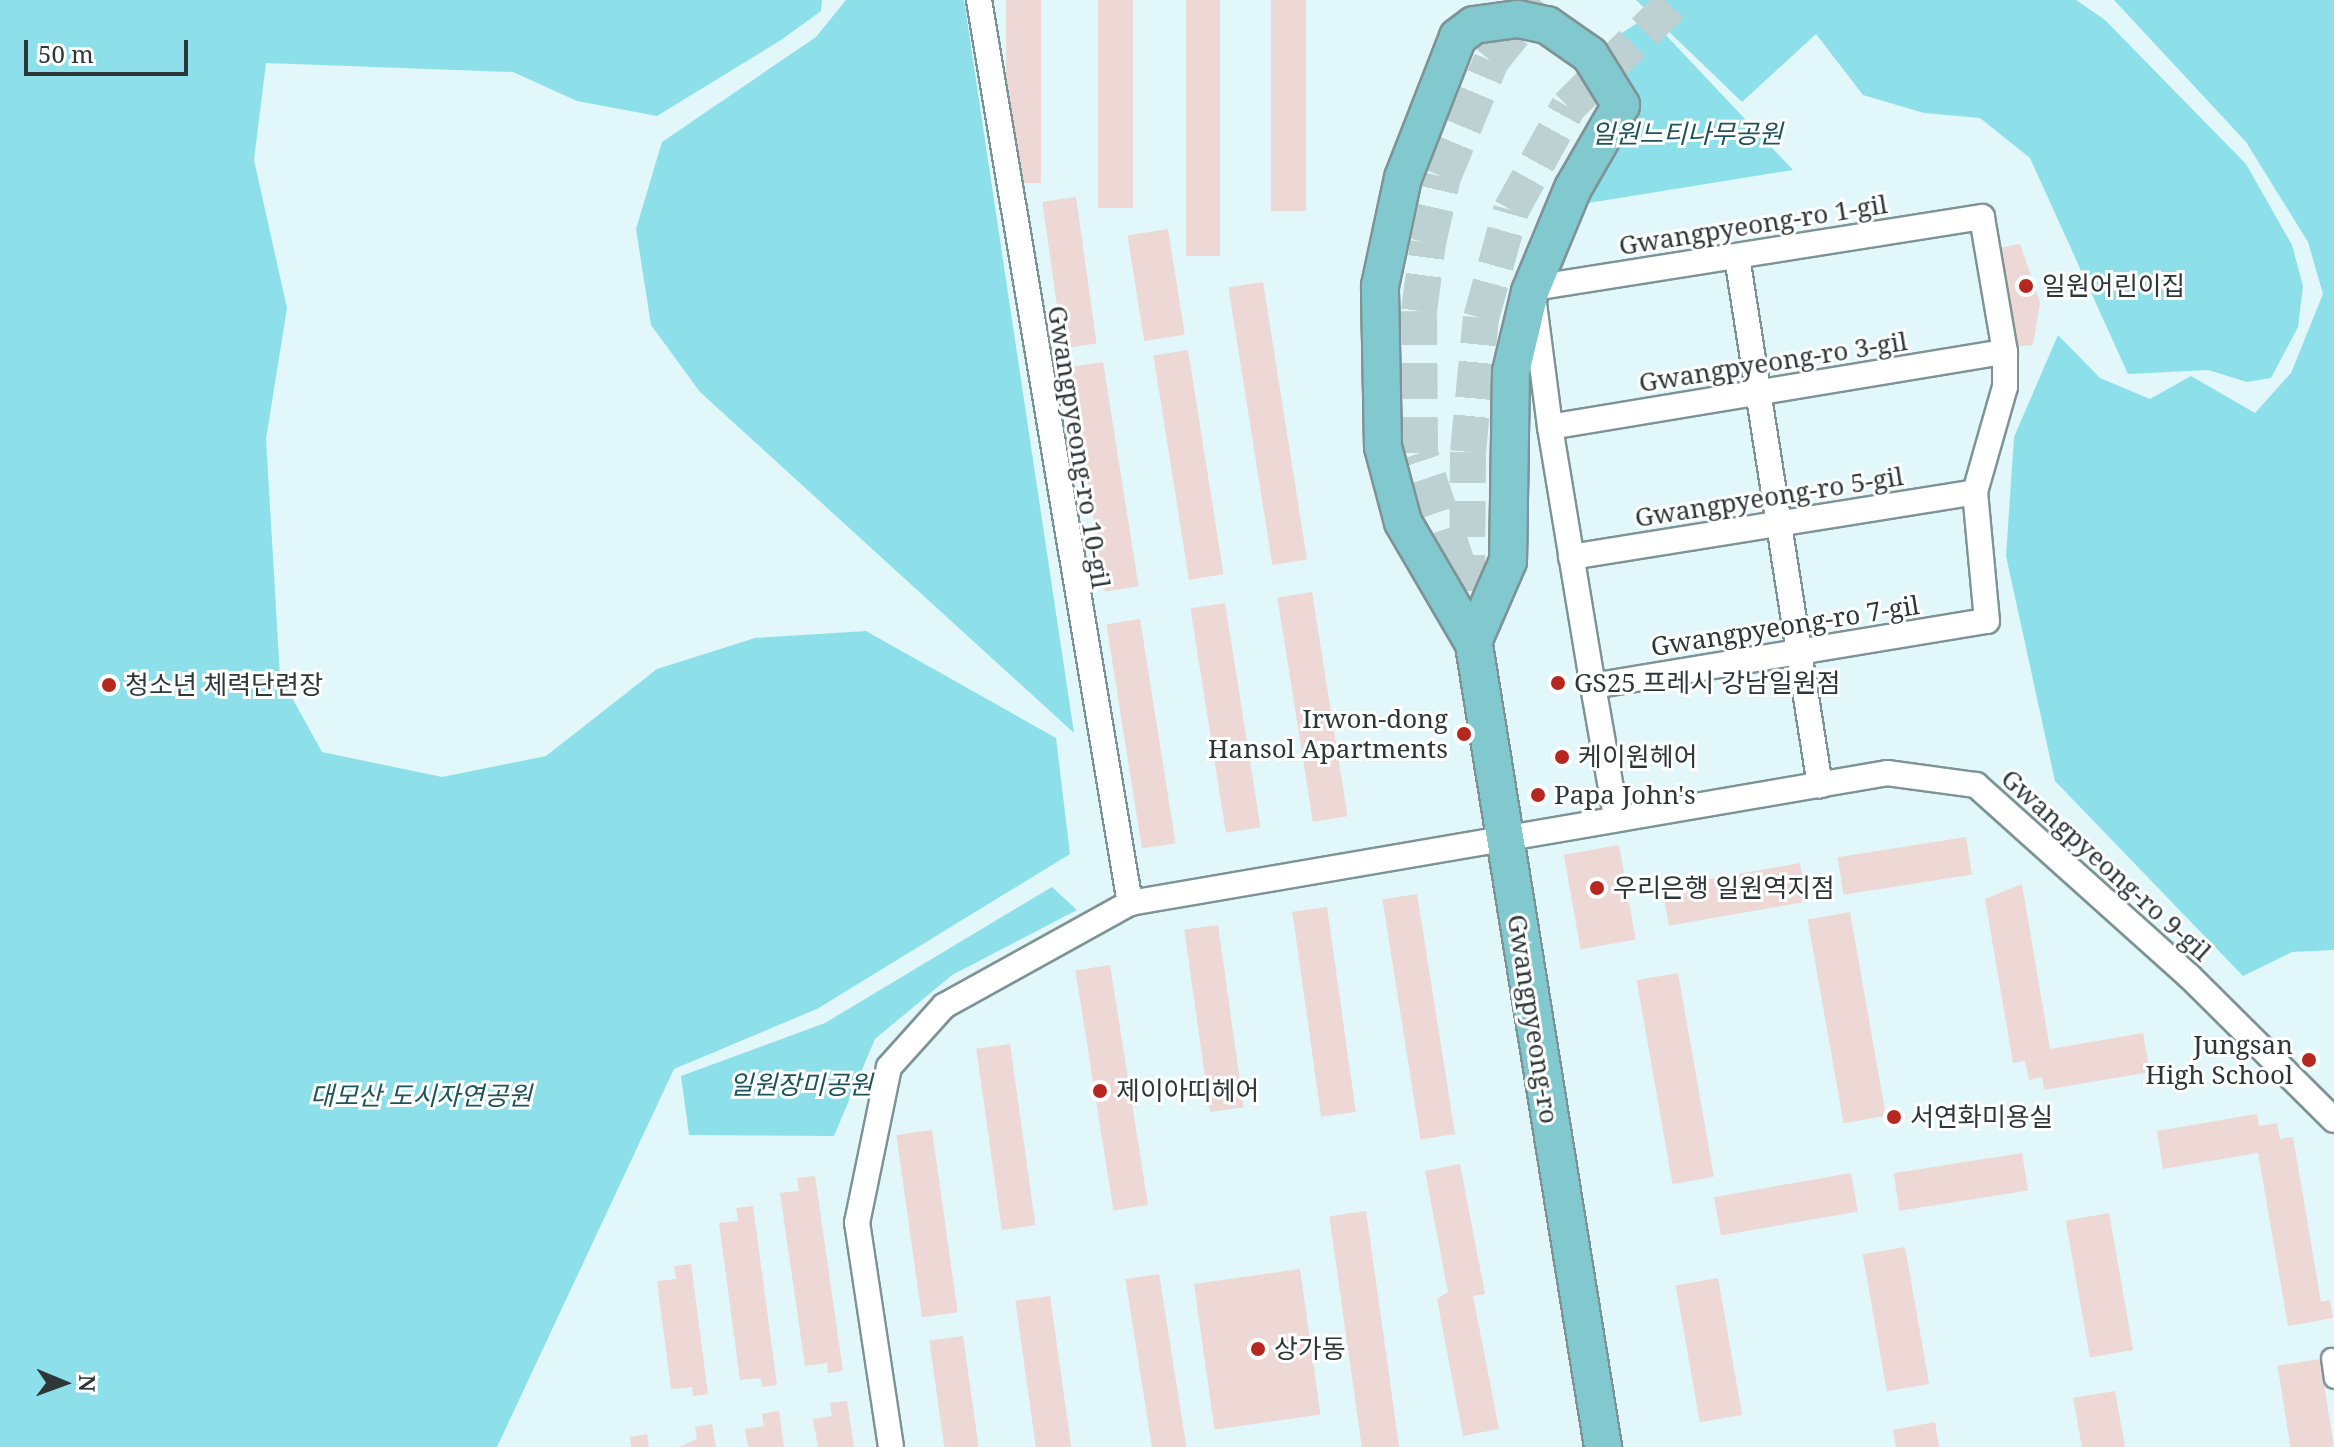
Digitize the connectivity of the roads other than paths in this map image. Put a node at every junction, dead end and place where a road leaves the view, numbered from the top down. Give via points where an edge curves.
1 (979, 0) edge
2 (1737, 257) junction
3 (2005, 352) junction
4 (1758, 394) junction
5 (1550, 427) junction
6 (1975, 492) junction
7 (1779, 523) junction
8 (1571, 557) junction
9 (1467, 591) tunnel mouth
10 (1473, 642) junction
11 (1799, 654) junction
12 (1593, 686) junction
13 (1820, 786) junction
14 (1616, 817) junction
15 (1503, 836) junction
16 (1130, 903) junction
17 (2334, 1120) edge
18 (2331, 1358) dead end
19 (2334, 1379) edge
20 (891, 1447) edge
21 (1603, 1447) edge

1 - 16 street, Gwangpyeong-ro 10-gil
2 - 3 street, Gwangpyeong-ro 1-gil via 1982,217
2 - 4 street
2 - 5 street, Gwangpyeong-ro 1-gil via 1532,288
3 - 4 street, Gwangpyeong-ro 3-gil
3 - 6 street via 2005,387
4 - 5 street, Gwangpyeong-ro 3-gil
4 - 7 street
5 - 8 street
6 - 7 street, Gwangpyeong-ro 5-gil
6 - 11 street, Gwangpyeong-ro 7-gil via 1987,621
7 - 8 street, Gwangpyeong-ro 5-gil
7 - 11 street
8 - 12 street
9 - 10 main road, Gwangpyeong-ro
10 - 10 main road via 1508,561 1511,372 1530,292 1573,188 1621,105 1590,55 1547,25 1518,19 1474,25 1458,37 1411,151 1380,286 1383,447 1403,522
10 - 15 main road, Gwangpyeong-ro
11 - 12 street, Gwangpyeong-ro 7-gil
11 - 13 street
12 - 14 street
13 - 14 street, Gwangpyeong-ro 9-gil
13 - 17 street, Gwangpyeong-ro 9-gil via 1887,773 1976,785 2189,976
14 - 15 street, Gwangpyeong-ro 9-gil
15 - 16 street
15 - 21 main road, Gwangpyeong-ro
16 - 20 street via 944,1006 889,1067 857,1223
18 - 19 street

